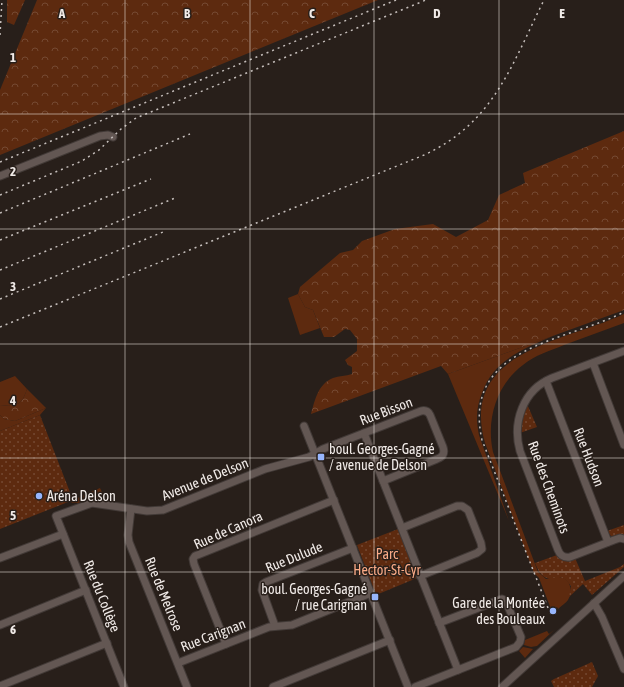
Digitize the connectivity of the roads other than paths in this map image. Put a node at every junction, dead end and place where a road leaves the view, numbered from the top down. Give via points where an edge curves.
1 (113, 137) dead end
2 (0, 176) edge
3 (624, 351) edge
4 (593, 363) junction
5 (546, 381) junction
6 (304, 426) dead end
7 (364, 433) junction
8 (624, 445) edge
9 (315, 453) junction
10 (383, 481) junction
11 (334, 500) junction
12 (131, 509) junction
13 (56, 516) joint
14 (402, 528) junction
15 (63, 534) junction
16 (624, 539) edge
17 (608, 542) junction
18 (353, 548) junction
19 (0, 558) edge
20 (420, 576) junction
21 (624, 576) edge
22 (86, 590) junction
23 (371, 593) junction
24 (594, 603) junction
25 (439, 623) junction
26 (0, 625) edge
27 (275, 626) junction
28 (390, 640) junction
29 (107, 643) junction
30 (226, 644) junction
31 (178, 663) junction
32 (624, 669) edge
33 (458, 670) junction
34 (0, 686) edge
35 (408, 686) edge
36 (124, 687) edge
37 (187, 687) edge
38 (273, 687) edge
39 (415, 687) edge
40 (502, 687) edge

1 - 2 street via 100,136
3 - 4 street, Rue des Cheminots
4 - 5 street, Rue des Cheminots
4 - 8 street
5 - 17 street, Rue Hudson
5 - 17 street, Rue des Cheminots via 524,403 518,418 517,435 520,451 558,550 566,558
6 - 9 street
7 - 9 street, Rue Bisson
7 - 10 street
7 - 10 street, Rue Bisson via 426,410 443,447 444,453 440,458
9 - 11 street
9 - 12 street, Avenue de Delson via 265,469 163,510 151,512
10 - 14 street
11 - 18 street
11 - 30 street, Rue de Canora via 195,556 194,564
12 - 13 street, Avenue de Delson via 92,503
12 - 31 street, Rue de Melrose via 129,542
13 - 15 street, Rue du Collège
14 - 20 street
14 - 20 street via 462,506 468,510 481,543 482,549 477,554
15 - 19 street
15 - 22 street, Rue du Collège
16 - 17 street, Rue des Cheminots
18 - 23 street
18 - 27 street, Rue Dulude via 263,584 262,590
20 - 25 street
21 - 24 street
22 - 26 street
22 - 29 street, Rue du Collège
23 - 27 street, Rue Carignan via 292,625
23 - 28 street
24 - 32 street
24 - 40 street
25 - 33 street
25 - 33 street via 502,599 506,601 521,637 520,644 516,647
27 - 30 street, Rue Carignan
28 - 35 street
28 - 38 street
29 - 34 street
29 - 36 street, Rue du Collège
30 - 31 street, Rue Carignan
31 - 37 street, Rue de Melrose
33 - 39 street

